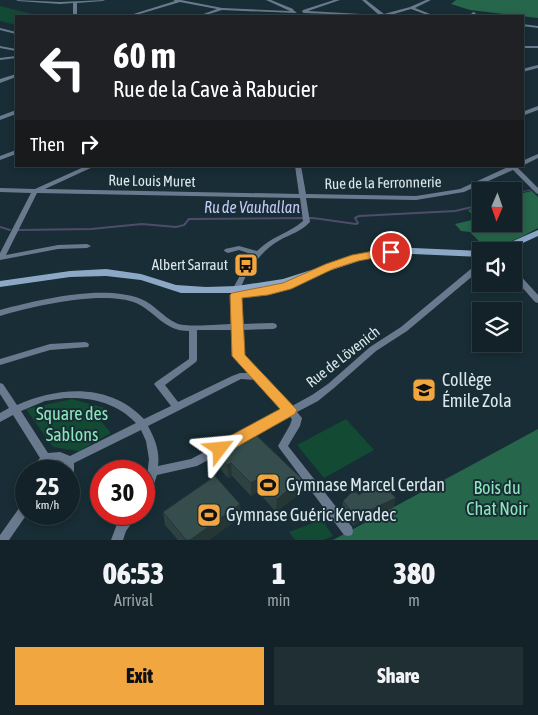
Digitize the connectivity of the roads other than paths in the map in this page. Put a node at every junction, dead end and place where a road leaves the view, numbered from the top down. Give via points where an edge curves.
1 (18, 0) edge
2 (103, 0) edge
3 (180, 0) edge
4 (268, 0) edge
5 (338, 0) edge
6 (364, 0) edge
7 (429, 0) edge
8 (328, 1) edge
9 (75, 3) junction
10 (411, 8) junction
11 (222, 9) junction
12 (298, 13) edge
13 (75, 15) edge
14 (132, 15) edge
15 (203, 15) edge
16 (355, 15) edge
17 (382, 15) edge
18 (386, 15) edge
19 (430, 15) edge
20 (524, 25) edge
21 (538, 26) edge
22 (0, 29) edge
23 (15, 32) edge
24 (0, 33) edge
25 (15, 37) edge
26 (0, 47) edge
27 (524, 47) edge
28 (538, 47) edge
29 (15, 50) edge
30 (15, 57) edge
31 (0, 59) edge
32 (538, 66) edge
33 (524, 70) edge
34 (15, 75) edge
35 (0, 81) edge
36 (538, 108) edge
37 (15, 112) edge
38 (524, 113) edge
39 (0, 118) edge
40 (15, 152) edge
41 (538, 156) edge
42 (0, 158) edge
43 (524, 163) edge
44 (90, 167) edge
45 (298, 167) edge
46 (515, 167) edge
47 (0, 190) edge
48 (35, 191) junction
49 (538, 192) edge
50 (303, 196) junction
51 (538, 233) edge
52 (0, 240) edge
53 (9, 240) junction
54 (518, 242) edge
55 (87, 246) dead end
56 (228, 251) dead end
57 (472, 253) edge
58 (259, 254) junction
59 (0, 258) edge
60 (472, 273) edge
61 (522, 283) edge
62 (0, 286) edge
63 (236, 293) junction
64 (538, 300) edge
65 (0, 313) edge
66 (273, 326) dead end
67 (238, 327) junction
68 (193, 329) junction
69 (86, 344) dead end
70 (239, 356) junction
71 (0, 362) edge
72 (240, 376) junction
73 (260, 377) junction
74 (0, 386) edge
75 (177, 407) junction
76 (15, 409) junction
77 (290, 410) junction
78 (0, 418) edge
79 (144, 424) junction
80 (46, 458) joint
81 (63, 460) edge
82 (155, 460) edge
83 (80, 461) edge
84 (155, 471) edge
85 (15, 523) edge
86 (124, 525) edge
87 (348, 531) dead end
88 (3, 540) edge
89 (117, 540) edge

1 - 9 street
2 - 9 street
3 - 11 street
3 - 14 street
4 - 12 street
5 - 8 street
6 - 17 street
7 - 10 street
8 - 12 street
9 - 13 street
10 - 18 street
10 - 19 street
11 - 12 street
11 - 15 street
12 - 16 street
20 - 21 street
22 - 23 street
24 - 25 street
26 - 29 street
27 - 28 street
30 - 31 street
32 - 33 street
34 - 35 street
36 - 38 street
37 - 39 street
40 - 42 street
41 - 43 street
44 - 48 street
45 - 50 street
46 - 49 street
46 - 50 street, Rue de la Ferronnerie via 468,189 430,197
47 - 48 street, Rue Louis Muret
48 - 50 street, Rue Louis Muret
48 - 53 street
50 - 58 street via 308,218 306,225 274,241
51 - 54 main road
52 - 53 street
53 - 59 street
55 - 59 street via 58,247
56 - 58 street via 238,248
57 - 63 main road via 391,252 356,258 278,288
58 - 63 street
60 - 77 street, Rue de Lövenich via 404,329 373,349 331,386
61 - 64 street
62 - 63 main road via 76,273 104,273 141,277 192,294
63 - 67 street
65 - 68 street via 55,301 115,297 138,302 172,326
66 - 67 street
67 - 68 street
67 - 70 street
68 - 75 street via 193,360 159,384
69 - 71 street via 43,348
70 - 72 street
70 - 73 street
72 - 73 street
72 - 75 street
73 - 77 street
74 - 76 street
75 - 79 street
76 - 78 street
76 - 79 street via 59,395 86,394 115,402
76 - 80 street
77 - 84 street, Rue de Lövenich via 193,463
77 - 87 street via 297,418 283,446
79 - 82 street via 152,440
79 - 83 street
80 - 81 street via 60,456
85 - 88 street
86 - 89 street

